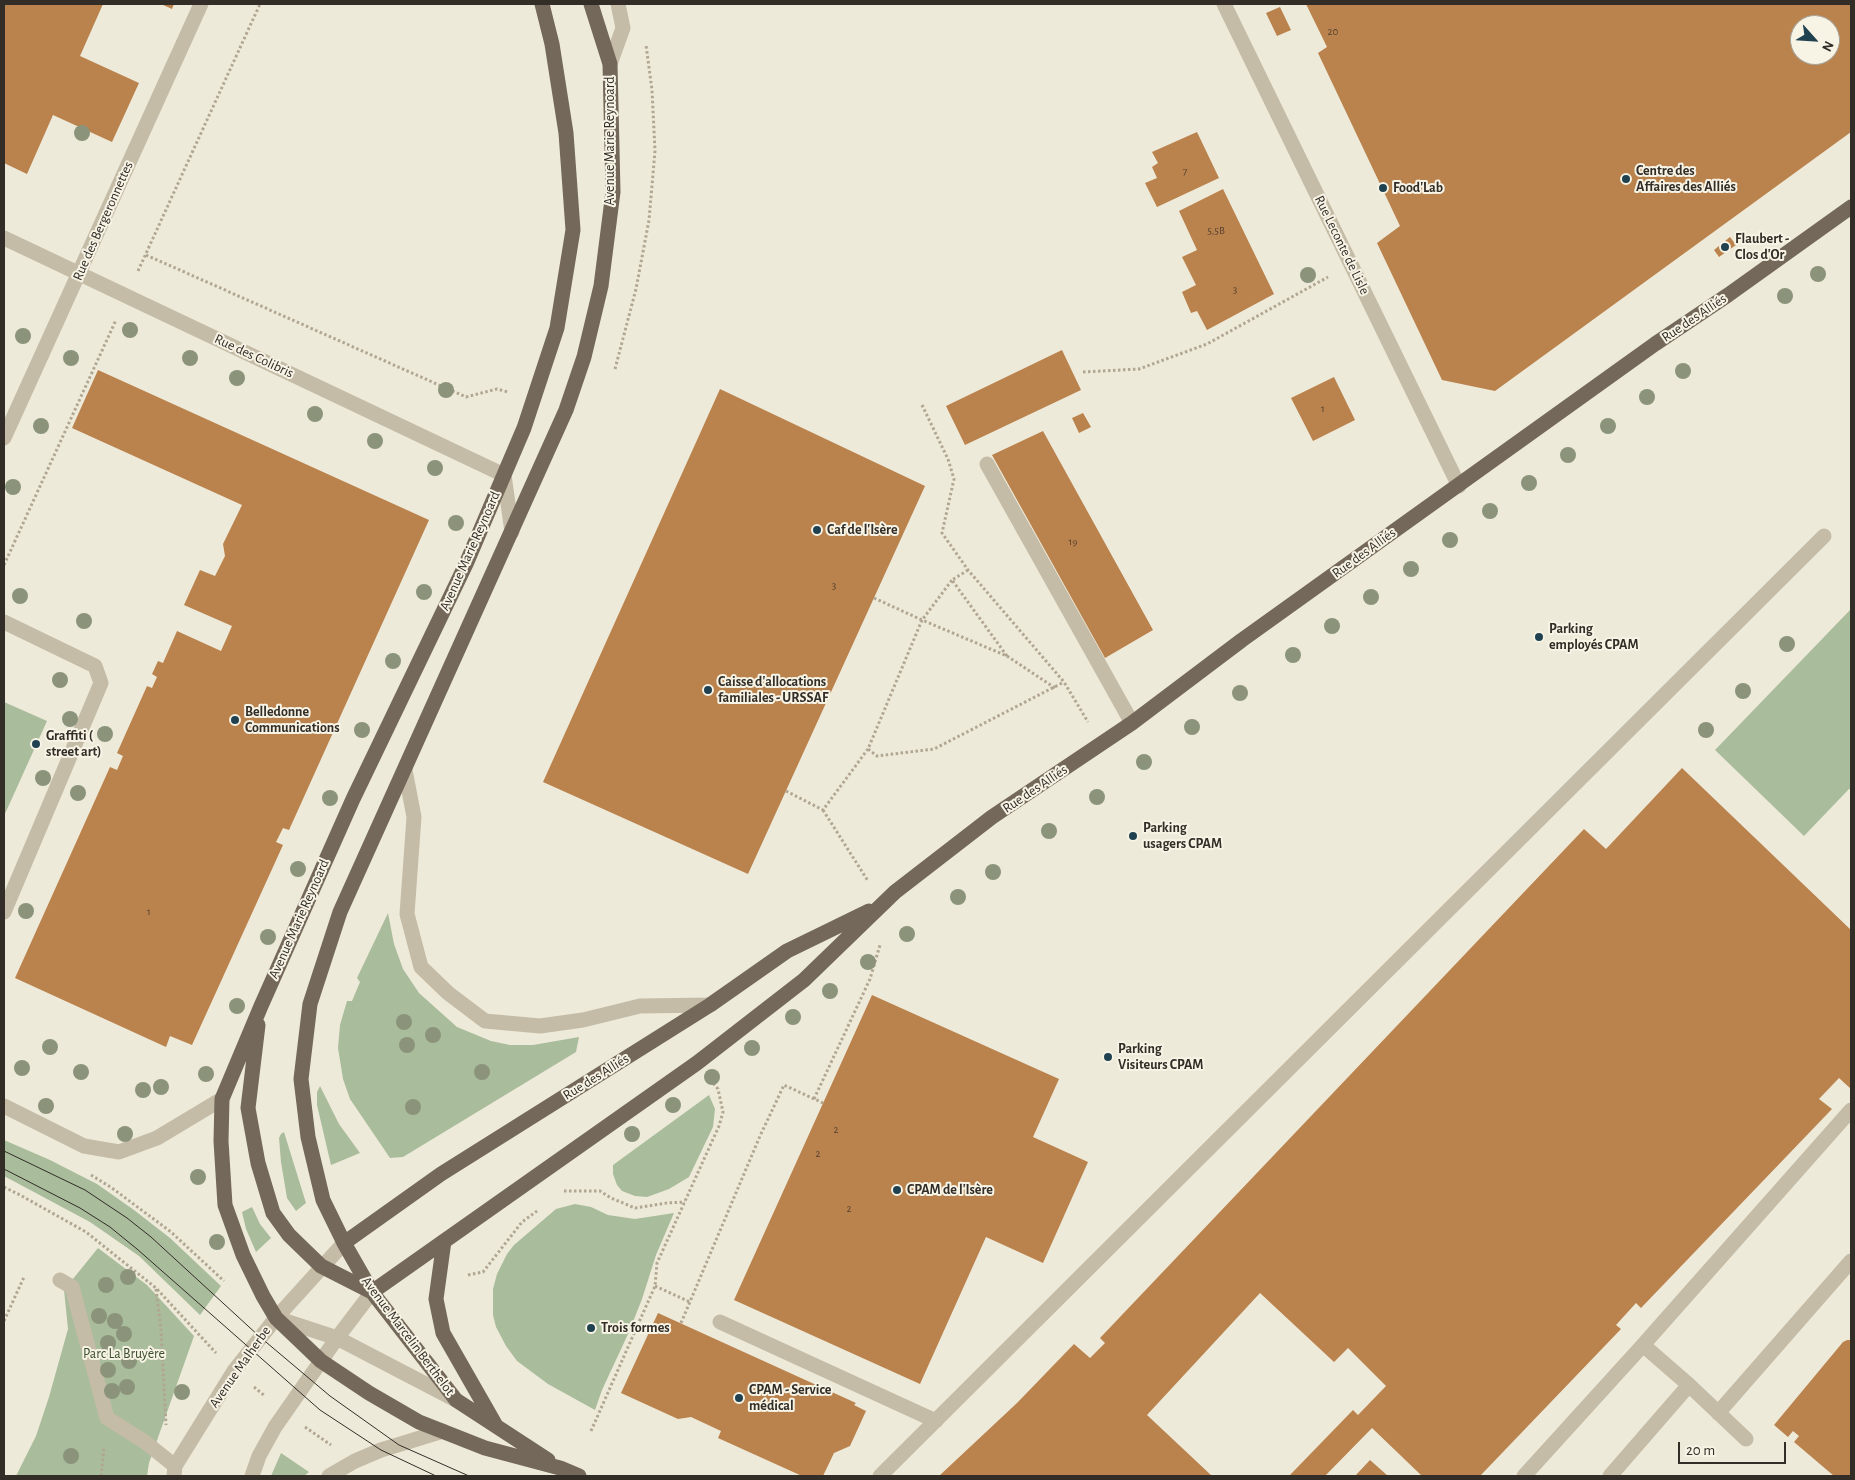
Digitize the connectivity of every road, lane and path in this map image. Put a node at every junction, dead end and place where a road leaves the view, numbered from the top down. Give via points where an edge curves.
1 (201, 4) edge
2 (542, 4) edge
3 (591, 4) edge
4 (618, 4) edge
5 (1224, 4) edge
6 (646, 44) dead end
7 (610, 64) junction
8 (1851, 207) edge
9 (4, 238) edge
10 (146, 255) dead end
11 (1351, 264) junction
12 (79, 273) junction
13 (615, 369) dead end
14 (1083, 372) dead end
15 (534, 399) junction
16 (922, 405) dead end
17 (4, 438) edge
18 (987, 464) dead end
19 (504, 475) junction
20 (1459, 486) junction
21 (512, 532) junction
22 (1824, 536) dead end
23 (968, 570) junction
24 (952, 580) junction
25 (874, 598) dead end
26 (922, 620) junction
27 (4, 622) edge
28 (1007, 656) junction
29 (1064, 682) junction
30 (1055, 688) junction
31 (1132, 723) junction
32 (1101, 744) junction
33 (868, 749) junction
34 (405, 770) junction
35 (786, 791) dead end
36 (823, 810) junction
37 (854, 857) dead end
38 (882, 905) junction
39 (4, 912) edge
40 (880, 944) dead end
41 (710, 1005) junction
42 (260, 1006) junction
43 (697, 1063) junction
44 (222, 1099) junction
45 (814, 1099) junction
46 (823, 1103) dead end
47 (4, 1106) edge
48 (1851, 1110) edge
49 (86, 1173) dead end
50 (4, 1188) edge
51 (558, 1196) dead end
52 (685, 1202) junction
53 (544, 1206) dead end
54 (444, 1241) junction
55 (344, 1243) junction
56 (1851, 1261) edge
57 (321, 1266) junction
58 (468, 1275) dead end
59 (24, 1277) dead end
60 (60, 1280) dead end
61 (225, 1282) dead end
62 (654, 1286) junction
63 (156, 1288) junction
64 (372, 1292) junction
65 (690, 1302) junction
66 (276, 1318) junction
67 (4, 1322) edge
68 (720, 1322) dead end
69 (681, 1324) dead end
70 (337, 1338) junction
71 (206, 1341) dead end
72 (1643, 1345) junction
73 (321, 1361) junction
74 (1689, 1385) junction
75 (456, 1400) junction
76 (1718, 1413) junction
77 (936, 1421) junction
78 (496, 1425) junction
79 (444, 1431) junction
80 (591, 1431) dead end
81 (1746, 1439) dead end
82 (560, 1468) junction
83 (174, 1471) edge
84 (252, 1476) edge
85 (329, 1476) edge
86 (578, 1476) edge
87 (880, 1476) edge
88 (1524, 1476) edge
89 (1610, 1476) edge

1 - 12 street, Rue des Bergeronnettes
2 - 15 main road, Avenue Marie Reynoard via 552,44 566,133 573,230 557,328
3 - 7 main road, Avenue Marie Reynoard
4 - 7 street, Avenue Marie Reynoard via 624,28
5 - 11 street, Rue Leconte de Lisle
6 - 13 path via 655,150 649,220 636,290
7 - 21 main road, Avenue Marie Reynoard via 613,192 601,286 584,357 566,410
8 - 20 main road, Rue des Alliés
9 - 12 street, Rue des Colibris
10 - 15 path via 466,397 497,389
11 - 14 path via 1207,344 1139,370
11 - 20 street, Rue Leconte de Lisle
12 - 17 street, Rue des Bergeronnettes
12 - 19 street, Rue des Colibris
15 - 19 main road, Avenue Marie Reynoard
16 - 23 path via 954,479 942,533
18 - 31 street
19 - 21 street, Avenue Marie Reynoard
19 - 42 main road, Avenue Marie Reynoard via 466,564 353,799
20 - 31 main road, Rue des Alliés via 1242,640
21 - 34 main road, Avenue Marie Reynoard
22 - 77 street
23 - 24 path
23 - 29 path
24 - 26 path
24 - 28 path
25 - 26 path
26 - 28 path
26 - 33 path
27 - 39 street via 95,666 102,683
28 - 30 path
29 - 30 path
29 - 32 path
30 - 33 path via 934,749 877,756
31 - 32 main road, Rue des Alliés
32 - 38 main road, Rue des Alliés via 992,817
33 - 36 path
34 - 41 street via 414,817 407,914 421,967 448,993 486,1020 540,1026 583,1020 640,1006
34 - 55 main road, Avenue Marie Reynoard via 340,912 310,1004 301,1079 308,1137 323,1200
35 - 36 path
36 - 37 path
38 - 41 main road, Rue des Alliés via 787,951
38 - 43 main road, Rue des Alliés via 804,980
40 - 45 path via 870,979
41 - 55 main road, Rue des Alliés via 441,1174
42 - 44 main road, Avenue Marie Reynoard
42 - 57 main road via 248,1108 258,1163 274,1213 289,1235
43 - 52 path via 718,1089 723,1112
43 - 54 main road, Rue des Alliés
44 - 47 street via 157,1138 119,1152 84,1146
44 - 66 main road, Avenue Marie Reynoard via 221,1141 226,1205 243,1255
45 - 46 path
45 - 65 path via 784,1086
48 - 72 street
49 - 61 path via 112,1188 171,1232
50 - 63 path via 86,1232
51 - 52 path via 566,1190 600,1191 635,1208
52 - 62 path via 657,1263
53 - 58 path via 522,1222 483,1272
54 - 64 main road, Rue des Alliés
54 - 78 main road via 436,1298 443,1332
55 - 57 street, Rue des Alliés
55 - 64 main road, Avenue Marcelin Berthelot
56 - 76 street
57 - 64 main road
57 - 66 street, Avenue Malherbe
59 - 67 path
60 - 83 street via 72,1287 107,1418 145,1442
62 - 65 path
62 - 80 path
63 - 71 path
63 - 83 path via 166,1437
64 - 70 street
64 - 75 main road, Avenue Marcelin Berthelot
65 - 69 path
66 - 70 street
66 - 73 main road, Avenue Marie Reynoard
66 - 83 street, Avenue Malherbe via 234,1371
68 - 77 street
70 - 73 street
70 - 75 street
72 - 74 street
72 - 88 street
73 - 79 main road, Avenue Marcelin Berthelot via 368,1393 419,1422
73 - 84 street via 275,1427
74 - 76 street
74 - 89 street
75 - 78 main road, Avenue Marcelin Berthelot
76 - 81 street
77 - 87 street
78 - 82 main road, Avenue Marcelin Berthelot
79 - 82 main road, Avenue Marcelin Berthelot via 485,1448
79 - 85 street via 381,1450
82 - 86 main road, Avenue Marcelin Berthelot

